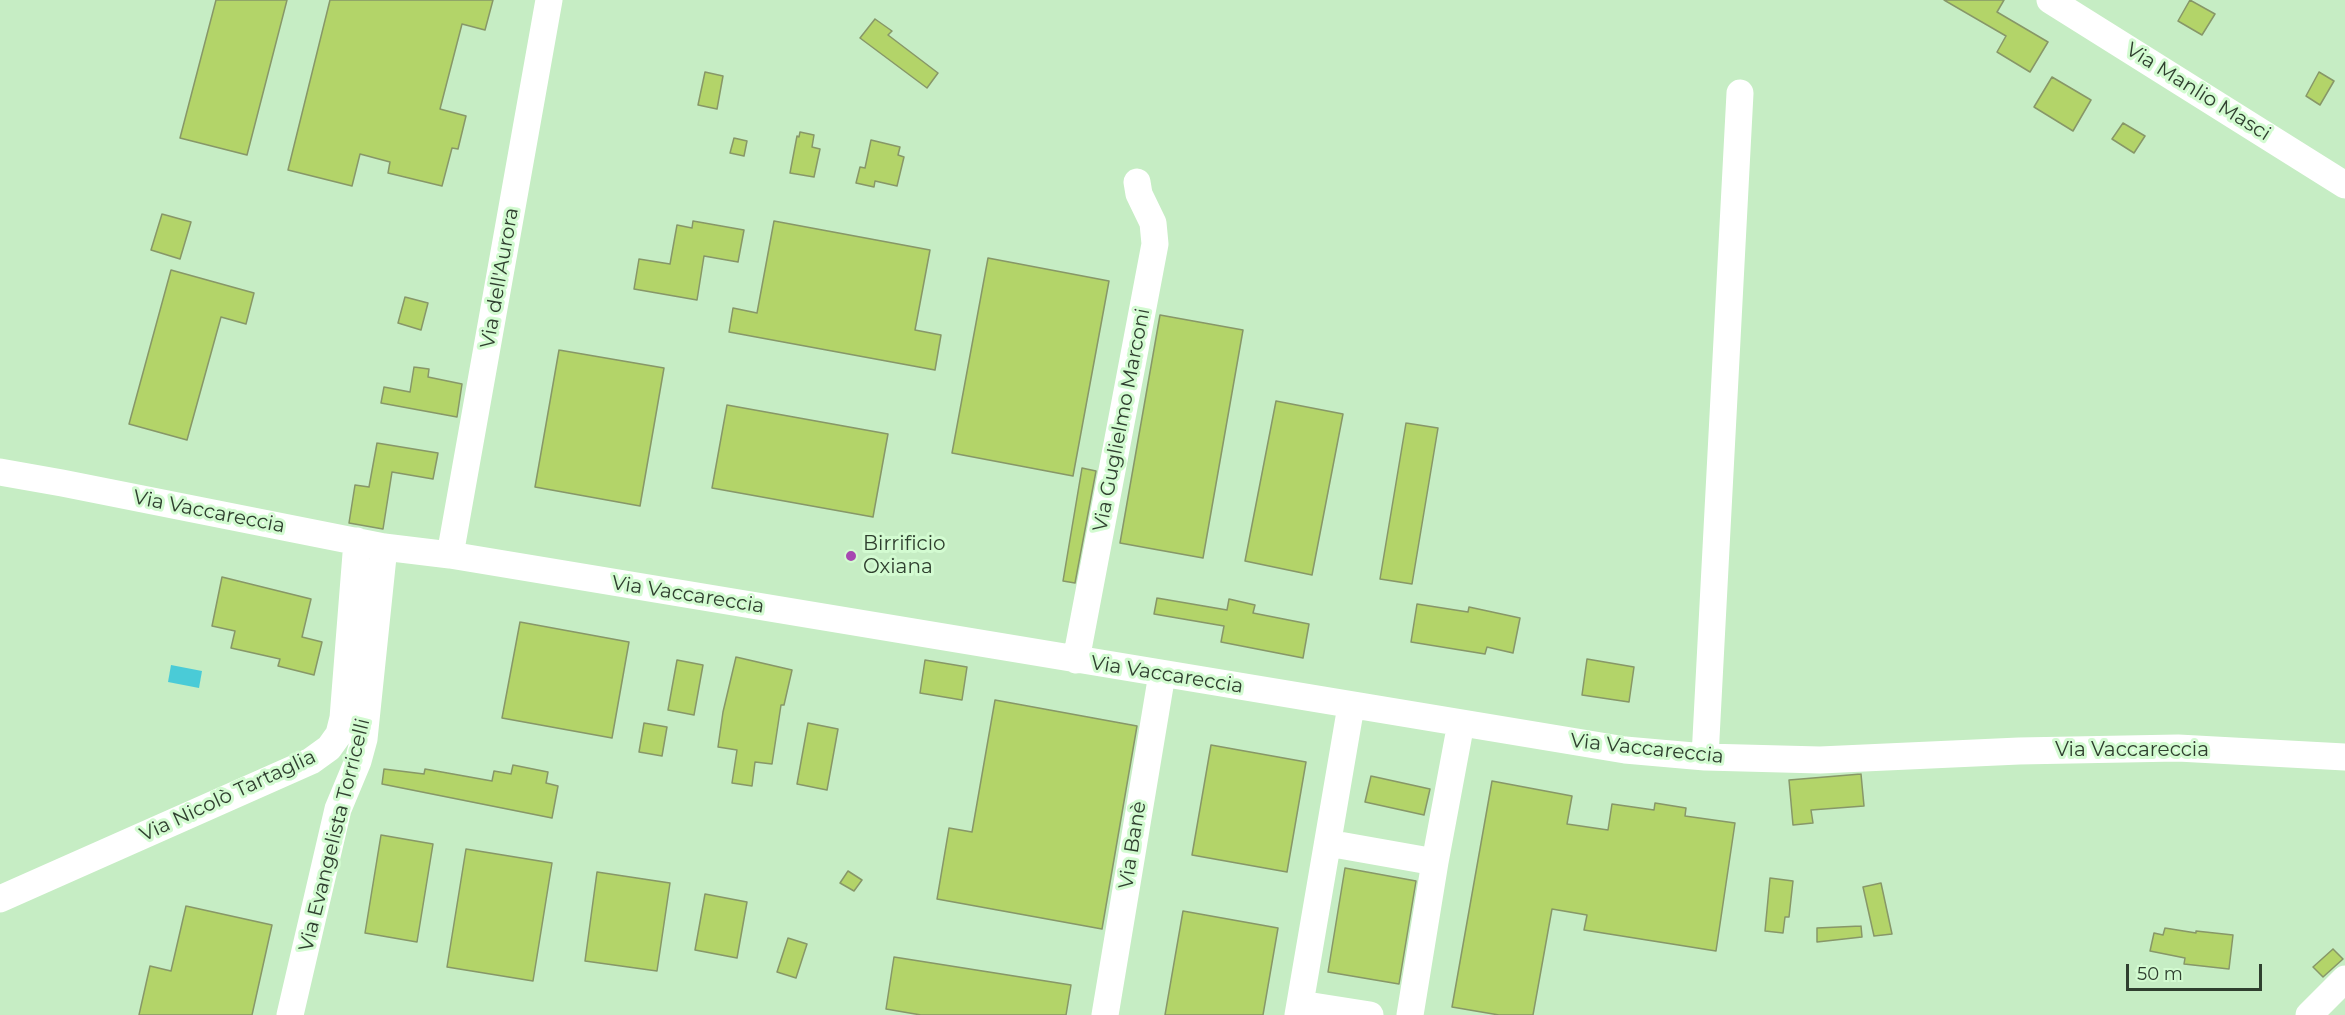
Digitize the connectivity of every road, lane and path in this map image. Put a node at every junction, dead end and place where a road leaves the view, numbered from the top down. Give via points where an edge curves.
1 (549, 0) edge
2 (2050, 0) edge
3 (1740, 93) dead end
4 (1137, 182) dead end
5 (2345, 185) edge
6 (0, 472) edge
7 (357, 541) junction
8 (384, 547) junction
9 (450, 555) junction
10 (1076, 660) junction
11 (1162, 674) junction
12 (1351, 706) junction
13 (1461, 723) junction
14 (1705, 757) junction
15 (2345, 757) edge
16 (1328, 843) junction
17 (1435, 862) junction
18 (0, 899) edge
19 (2345, 979) edge
20 (1299, 1010) edge
21 (290, 1015) edge
22 (1105, 1015) edge
23 (1370, 1015) edge
24 (1410, 1015) edge
25 (2310, 1015) edge

1 - 9 street, Via dell'Aurora
2 - 5 street, Via Manlio Masci
3 - 14 street
4 - 10 street, Via Guglielmo Marconi via 1153,223 1155,244
6 - 7 street, Via Vaccareccia
7 - 8 street, Via Vaccareccia
7 - 18 street, Via Nicolò Tartaglia via 344,718 329,748 311,761
8 - 9 street, Via Vaccareccia
8 - 21 street, Via Evangelista Torricelli via 364,739 338,809
9 - 10 street, Via Vaccareccia
10 - 11 street, Via Vaccareccia
11 - 12 street, Via Vaccareccia
11 - 22 street, Via Banè
12 - 13 street, Via Vaccareccia
12 - 16 street
13 - 14 street, Via Vaccareccia via 1625,750
13 - 17 street
14 - 15 street, Via Vaccareccia via 1848,760 2178,748
16 - 17 street
16 - 20 street
17 - 24 street
19 - 25 street
20 - 23 street

